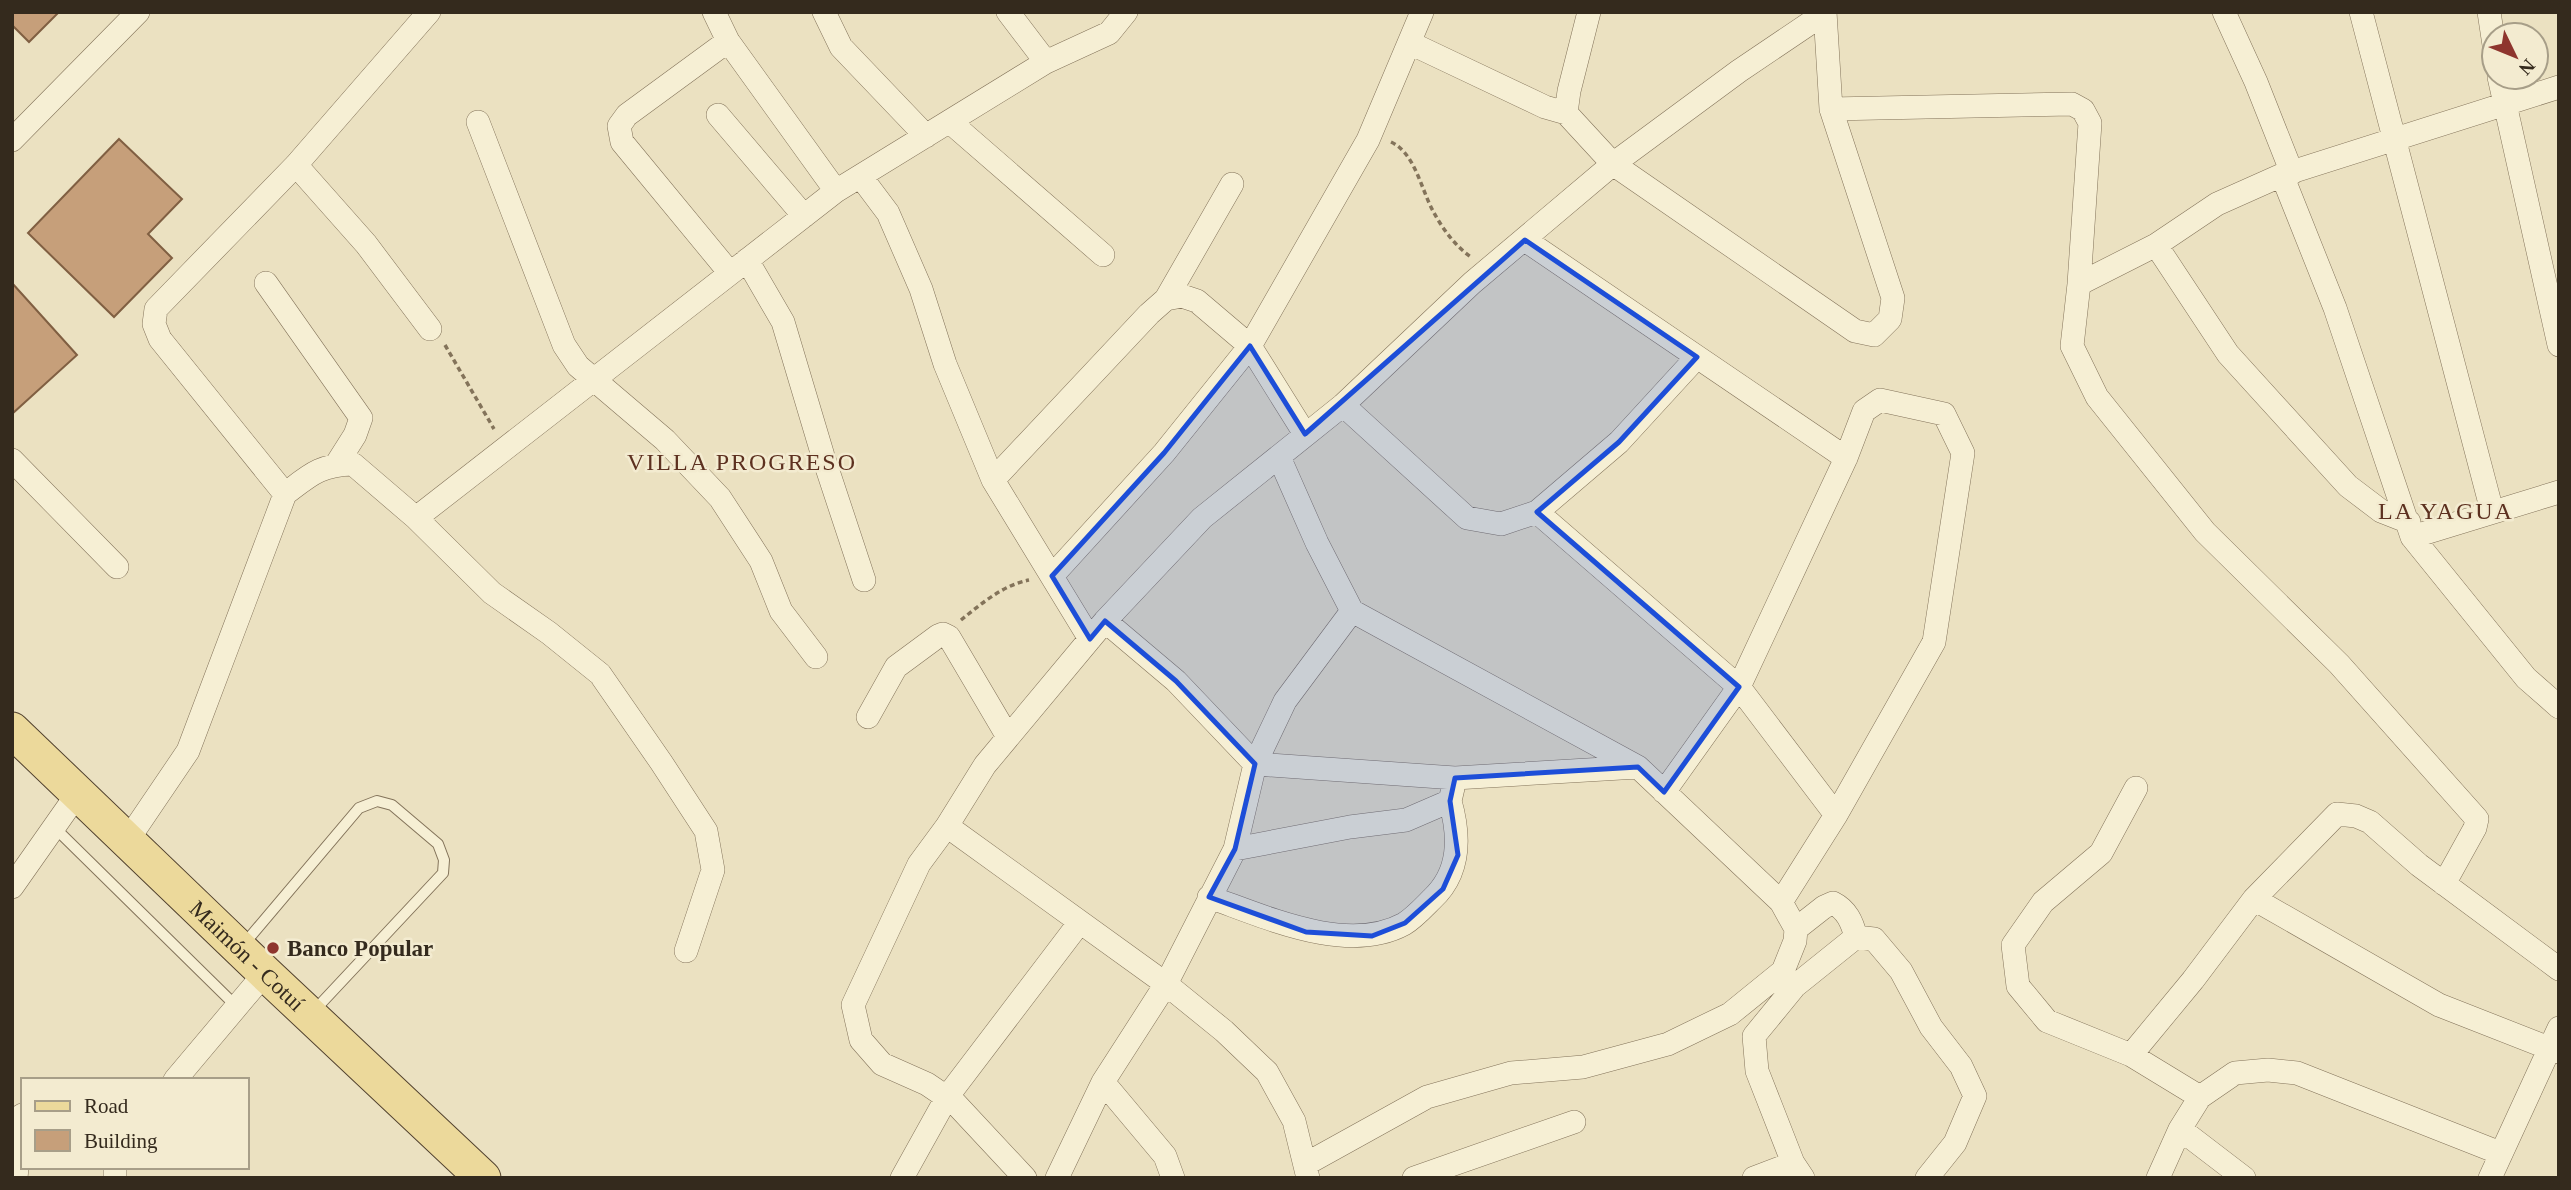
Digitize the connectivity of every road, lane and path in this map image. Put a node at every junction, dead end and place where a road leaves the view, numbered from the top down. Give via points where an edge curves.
1 (138, 12) edge
2 (429, 12) edge
3 (714, 12) edge
4 (824, 12) edge
5 (1008, 12) edge
6 (1126, 12) edge
7 (1422, 12) edge
8 (1589, 12) edge
9 (2224, 12) edge
10 (2361, 12) edge
11 (1825, 13) edge
12 (728, 41) junction
13 (1410, 43) junction
14 (1046, 62) junction
15 (2559, 87) edge
16 (2501, 91) edge
17 (2503, 104) junction
18 (1831, 109) junction
19 (1566, 113) junction
20 (718, 115) dead end
21 (478, 122) dead end
22 (950, 122) junction
23 (926, 136) junction
24 (1368, 139) junction
25 (2395, 139) junction
26 (12, 140) edge
27 (1613, 164) junction
28 (296, 165) junction
29 (2287, 174) junction
30 (861, 177) junction
31 (1232, 184) dead end
32 (836, 191) junction
33 (804, 216) junction
34 (1525, 240) junction
35 (2156, 245) junction
36 (1103, 255) dead end
37 (1493, 266) junction
38 (738, 267) junction
39 (266, 283) dead end
40 (2079, 284) junction
41 (1166, 299) junction
42 (430, 329) joint
43 (2559, 345) edge
44 (1250, 346) junction
45 (1697, 357) junction
46 (594, 380) junction
47 (1343, 405) junction
48 (1306, 433) junction
49 (505, 449) junction
50 (1279, 457) junction
51 (1846, 458) junction
52 (12, 460) edge
53 (336, 465) junction
54 (993, 480) junction
55 (2559, 492) edge
56 (285, 494) junction
57 (2492, 511) junction
58 (1537, 512) junction
59 (416, 519) junction
60 (2411, 529) junction
61 (117, 567) dead end
62 (1052, 576) junction
63 (864, 580) dead end
64 (1352, 611) junction
65 (1105, 621) junction
66 (943, 634) junction
67 (1090, 639) junction
68 (816, 657) dead end
69 (1739, 687) junction
70 (2559, 707) edge
71 (868, 717) dead end
72 (12, 730) edge
73 (1008, 737) junction
74 (1255, 764) junction
75 (1638, 767) junction
76 (1455, 778) junction
77 (2136, 788) dead end
78 (1664, 792) junction
79 (78, 793) junction
80 (1450, 801) junction
81 (1836, 816) junction
82 (947, 826) junction
83 (54, 827) junction
84 (127, 841) junction
85 (1235, 849) junction
86 (2444, 884) junction
87 (12, 887) edge
88 (1209, 897) junction
89 (2253, 899) junction
90 (1781, 902) junction
91 (1080, 922) junction
92 (1796, 929) junction
93 (1856, 937) junction
94 (240, 949) junction
95 (686, 951) dead end
96 (2559, 969) edge
97 (265, 973) junction
98 (1166, 984) junction
99 (237, 1007) junction
100 (310, 1016) junction
101 (2559, 1028) edge
102 (2554, 1051) edge
103 (2131, 1055) junction
104 (177, 1078) edge
105 (1103, 1083) junction
106 (947, 1097) junction
107 (2200, 1097) junction
108 (1574, 1122) dead end
109 (21, 1126) edge
110 (2180, 1129) junction
111 (2500, 1153) junction
112 (1798, 1170) edge
113 (1307, 1171) edge
114 (16, 1178) edge
115 (483, 1178) edge
116 (902, 1178) edge
117 (1025, 1178) edge
118 (1058, 1178) edge
119 (1173, 1178) edge
120 (1414, 1178) edge
121 (1754, 1178) edge
122 (1927, 1178) edge
123 (2158, 1178) edge
124 (2244, 1178) edge
125 (2490, 1178) edge

1 - 26 street
2 - 28 street
3 - 12 street
4 - 23 street via 841,47
5 - 14 street
6 - 14 street via 1109,33
7 - 13 street
8 - 19 street
9 - 29 street via 2256,82
10 - 25 street
11 - 18 street
11 - 27 street
12 - 32 street
12 - 38 street via 627,115 619,126 622,142
13 - 19 street
13 - 24 street
14 - 22 street
15 - 17 street
16 - 17 street
17 - 25 street
17 - 43 street
18 - 27 street via 1893,298 1889,319 1874,335 1855,331
18 - 40 street via 2072,104 2083,110 2090,122
19 - 27 street
20 - 33 street
21 - 46 street via 564,345
22 - 23 street
22 - 36 street
23 - 30 street
24 - 37 path via 1398,145 1434,213 1459,248
24 - 44 street
25 - 29 street
25 - 57 street
27 - 34 street
28 - 42 street via 366,244
28 - 56 street via 156,309 154,324 160,339
29 - 35 street via 2217,204
29 - 60 street
30 - 32 street
30 - 54 street via 888,213
31 - 41 street
32 - 33 street
33 - 38 street
34 - 37 street
34 - 45 street
35 - 40 street
35 - 60 street via 2228,354 2348,486
37 - 47 street
38 - 46 street
38 - 63 street via 783,322
39 - 53 street via 361,418
40 - 86 street via 2073,346 2097,397 2204,533 2339,664 2477,819
41 - 44 street via 1182,296 1197,301
41 - 54 street
42 - 49 path via 450,351
44 - 48 street
44 - 62 street via 1164,453
45 - 51 street
45 - 58 street via 1619,442
46 - 49 street
46 - 68 street via 665,440 720,498 761,561 781,611
47 - 48 street
47 - 58 street via 1466,518 1500,524
48 - 50 street
49 - 59 street
50 - 64 street
50 - 65 street via 1202,518
51 - 69 street
51 - 81 street via 1864,411 1880,400 1944,414 1963,453 1934,642
52 - 61 street
53 - 56 street via 318,470
53 - 59 street via 353,464
54 - 62 street
55 - 57 street
56 - 84 street via 188,751
57 - 60 street
58 - 69 street
59 - 95 street via 492,593 600,674 706,831 713,870
60 - 70 street via 2526,678
62 - 66 path via 1021,582 986,600
62 - 67 street
64 - 74 street via 1285,701
64 - 75 street
65 - 67 street
65 - 74 street via 1176,681
66 - 71 street via 896,667
66 - 73 street
67 - 73 street
69 - 78 street
69 - 81 street
72 - 79 main road, Maimón - Cotuí
73 - 82 street
74 - 76 street
74 - 85 street
75 - 76 street
75 - 78 street
76 - 80 street
77 - 103 street via 2101,853 2043,902 2013,945 2018,986 2047,1021
78 - 90 street
79 - 83 street
79 - 84 main road, Maimón - Cotuí
80 - 85 street via 1405,820
80 - 88 street via 1458,855 1443,889 1405,923 1372,936 1306,932
81 - 90 street
82 - 91 street
82 - 106 street via 919,864 853,1005 861,1040 882,1064
83 - 87 street
83 - 99 lane
84 - 94 main road, Maimón - Cotuí
85 - 88 street
86 - 89 street via 2370,822 2337,814
86 - 96 street
88 - 98 street
89 - 102 street via 2439,1005
89 - 103 street
90 - 92 street
91 - 98 street
91 - 106 street
92 - 93 street via 1833,903 1852,921
92 - 113 street via 1783,971 1730,1013 1668,1044 1583,1067 1511,1073 1427,1097
93 - 112 street via 1795,986 1754,1036 1757,1071
93 - 122 street via 1874,939 1901,971 1975,1096 1955,1143
94 - 97 main road, Maimón - Cotuí
94 - 100 lane via 359,808 377,801 392,805 438,844 443,873
97 - 99 street
97 - 100 main road, Maimón - Cotuí
98 - 105 street
98 - 113 street via 1267,1072 1294,1121
99 - 104 street
100 - 115 main road, Maimón - Cotuí
101 - 102 street
102 - 111 street
103 - 107 street
105 - 118 street
105 - 119 street via 1165,1156
106 - 116 street
106 - 117 street
107 - 110 street
107 - 111 street via 2235,1073 2297,1073
108 - 120 street
109 - 114 street
110 - 123 street
110 - 124 street
111 - 125 street
112 - 121 street

